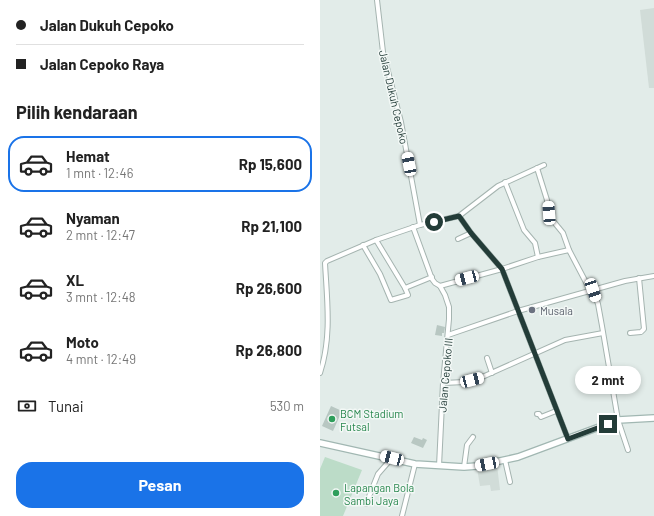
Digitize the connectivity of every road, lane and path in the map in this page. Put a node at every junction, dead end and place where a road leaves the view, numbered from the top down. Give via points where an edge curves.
1 (377, 0) edge
2 (544, 164) dead end
3 (537, 168) junction
4 (505, 182) junction
5 (459, 216) junction
6 (420, 225) junction
7 (413, 227) junction
8 (471, 233) junction
9 (458, 239) dead end
10 (376, 240) junction
11 (363, 245) junction
12 (569, 250) junction
13 (538, 257) junction
14 (320, 263) edge
15 (325, 263) junction
16 (502, 269) junction
17 (654, 276) edge
18 (432, 277) junction
19 (638, 278) junction
20 (440, 286) junction
21 (405, 288) junction
22 (591, 290) junction
23 (518, 311) junction
24 (603, 333) junction
25 (630, 334) dead end
26 (448, 335) junction
27 (534, 354) junction
28 (487, 358) dead end
29 (320, 373) edge
30 (492, 373) junction
31 (443, 383) junction
32 (556, 411) junction
33 (537, 414) dead end
34 (654, 418) edge
35 (618, 420) junction
36 (473, 437) dead end
37 (568, 439) junction
38 (320, 443) edge
39 (628, 450) dead end
40 (392, 458) junction
41 (505, 460) junction
42 (415, 464) junction
43 (439, 466) junction
44 (464, 467) junction
45 (510, 482) dead end
46 (366, 504) dead end
47 (402, 516) edge

1 - 6 street, Jalan Dukuh Cepoko via 383,52 401,122
2 - 3 street
3 - 4 street
3 - 12 street via 549,216 564,233
4 - 5 street
4 - 13 street via 524,230 535,243
5 - 6 street
5 - 8 street
6 - 7 street
7 - 10 street
7 - 18 street
8 - 9 street
8 - 16 street
10 - 11 street
10 - 21 street
11 - 15 street
11 - 21 street via 380,274 390,300 408,296
12 - 13 street
12 - 22 street
13 - 16 street
14 - 15 street
15 - 29 street via 328,322 325,359
16 - 20 street
16 - 23 street
17 - 19 street
18 - 20 street, Jalan Cepoko III
18 - 21 street
19 - 22 street
19 - 25 street via 644,329
20 - 26 street, Jalan Cepoko III via 449,307
22 - 23 street
22 - 24 street via 598,304
23 - 26 street
23 - 27 street
24 - 27 street via 565,340
24 - 35 street
26 - 31 street, Jalan Cepoko III
27 - 30 street
27 - 32 street
28 - 30 street
30 - 31 street via 465,382
31 - 43 street, Jalan Cepoko III
32 - 33 street via 541,417
32 - 37 street
34 - 35 main road
35 - 37 main road
35 - 39 street
36 - 44 street via 467,445
37 - 41 main road
38 - 40 main road
40 - 42 main road
40 - 46 street via 378,474
41 - 44 main road
41 - 45 street
42 - 43 main road
42 - 47 street
43 - 44 main road

